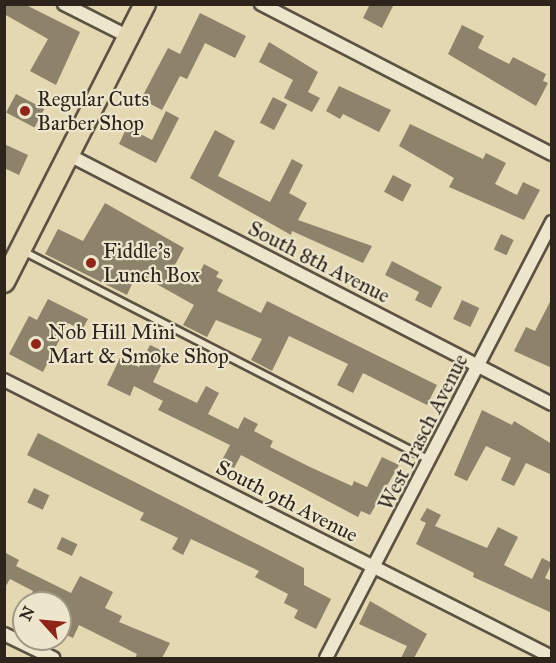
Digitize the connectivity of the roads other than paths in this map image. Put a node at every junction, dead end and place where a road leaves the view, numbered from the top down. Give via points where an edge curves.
1 (64, 4) edge
2 (145, 4) edge
3 (261, 4) edge
4 (129, 37) junction
5 (552, 154) edge
6 (69, 155) junction
7 (552, 222) edge
8 (21, 250) junction
9 (4, 282) edge
10 (479, 366) junction
11 (4, 380) edge
12 (552, 404) edge
13 (430, 460) junction
14 (375, 567) junction
15 (4, 634) edge
16 (552, 657) edge
17 (53, 658) edge
18 (326, 658) edge

1 - 4 street
2 - 4 main road
3 - 5 street
4 - 6 main road
6 - 8 main road
6 - 10 street, South 8th Avenue
7 - 10 street, West Prasch Avenue
8 - 9 main road
8 - 13 lane
10 - 12 street, South 8th Avenue
10 - 13 street, West Prasch Avenue
11 - 14 street, South 9th Avenue
13 - 14 street, West Prasch Avenue
14 - 16 street, South 9th Avenue
14 - 18 street, West Prasch Avenue
15 - 17 street

